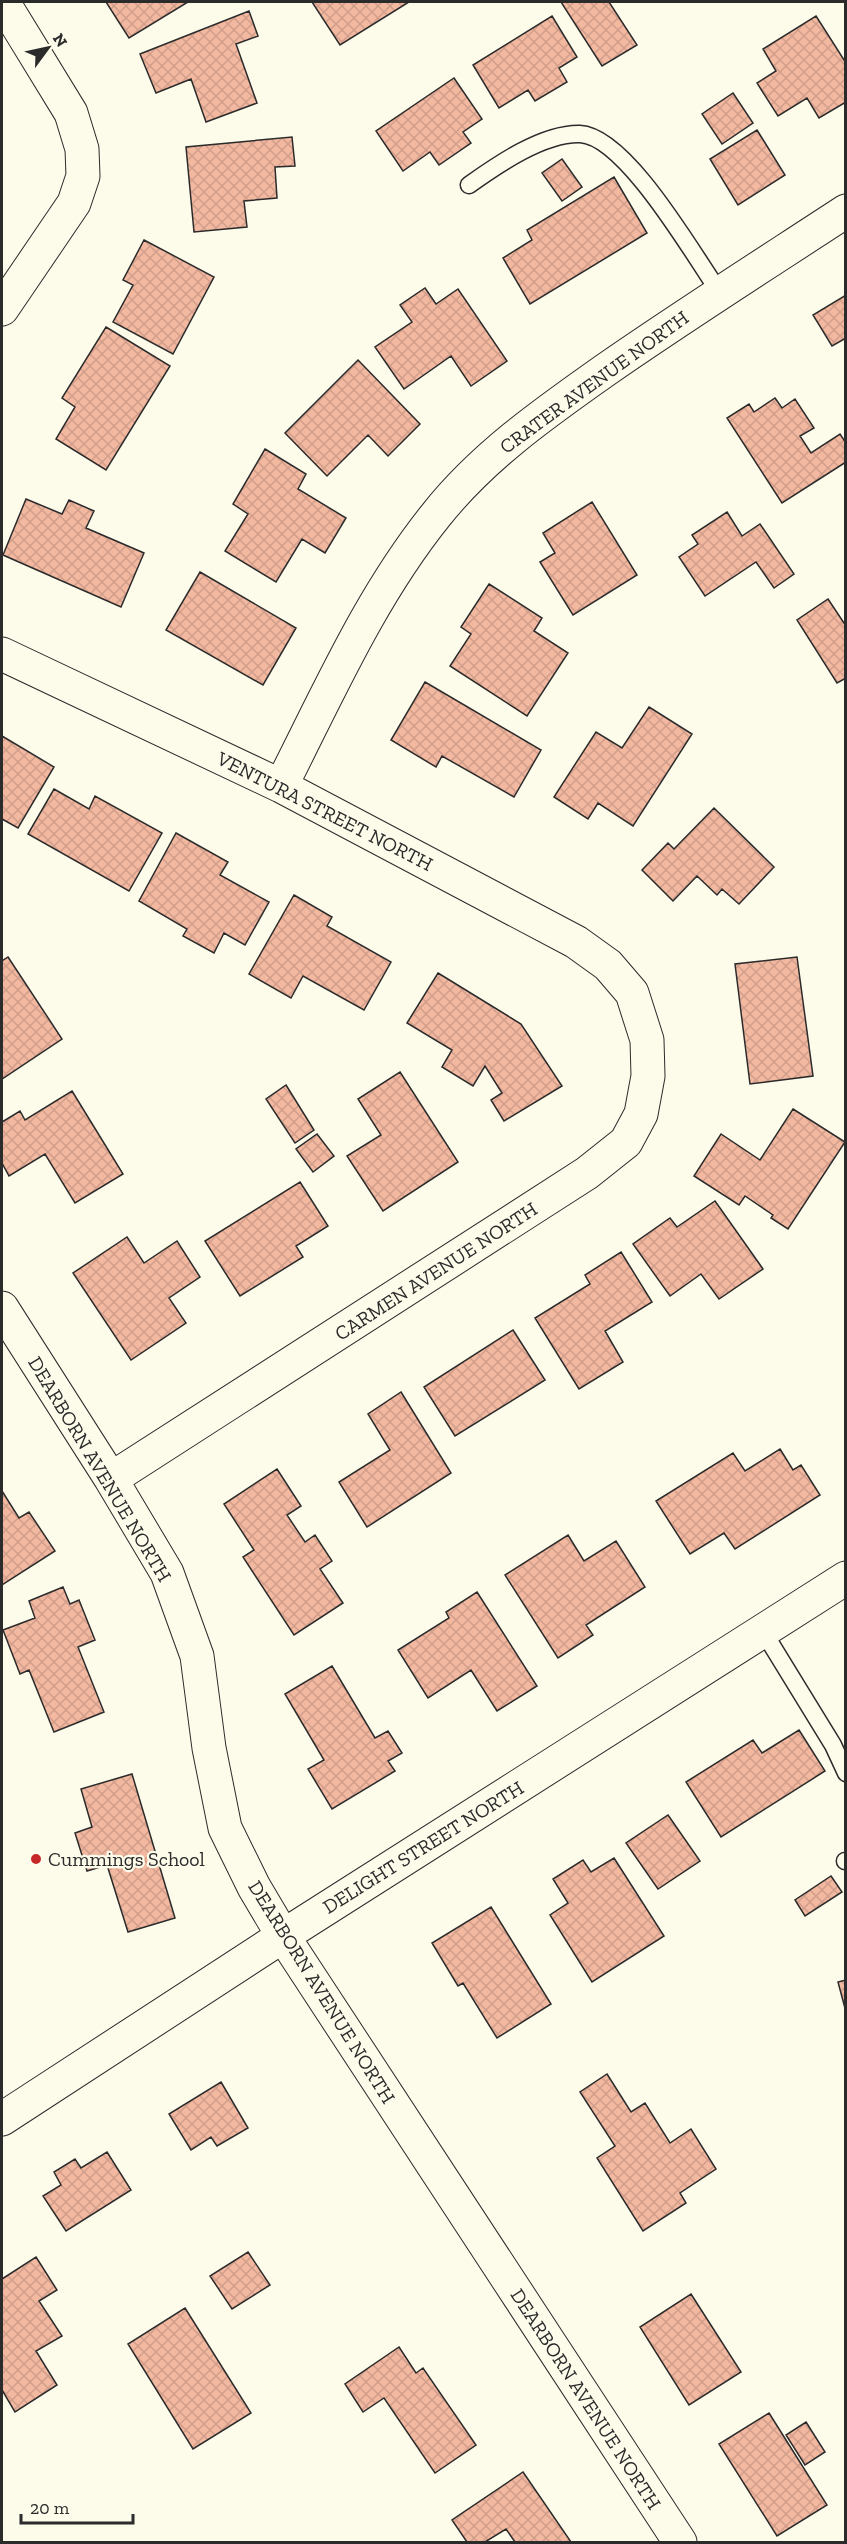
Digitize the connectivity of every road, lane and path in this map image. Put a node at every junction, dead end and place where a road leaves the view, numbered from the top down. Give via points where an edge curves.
1 (3, 2) edge
2 (469, 185) dead end
3 (846, 211) edge
4 (720, 293) junction
5 (2, 309) edge
6 (2, 654) edge
7 (281, 786) junction
8 (632, 993) joint
9 (2, 1308) edge
10 (111, 1479) junction
11 (846, 1578) edge
12 (764, 1630) junction
13 (846, 1773) edge
14 (283, 1936) junction
15 (2, 2119) edge
16 (680, 2542) edge

1 - 5 street via 71,113 82,148 83,176 74,203
2 - 4 lane via 508,157 554,139 581,134 603,142 638,174
3 - 4 street, CRATER AVENUE NORTH
4 - 7 street, CRATER AVENUE NORTH via 530,423 437,513 403,558 357,635
6 - 7 street, VENTURA STREET NORTH
7 - 8 street, VENTURA STREET NORTH via 576,942 608,964
8 - 10 street, CARMEN AVENUE NORTH via 647,1040 648,1076 641,1114 626,1142 587,1173
9 - 10 street, DEARBORN AVENUE NORTH
10 - 14 street, DEARBORN AVENUE NORTH via 167,1573 197,1656 225,1828
11 - 12 street, DELIGHT STREET NORTH
12 - 13 lane
12 - 14 street, DELIGHT STREET NORTH
14 - 15 street, DELIGHT STREET NORTH
14 - 16 street, DEARBORN AVENUE NORTH

